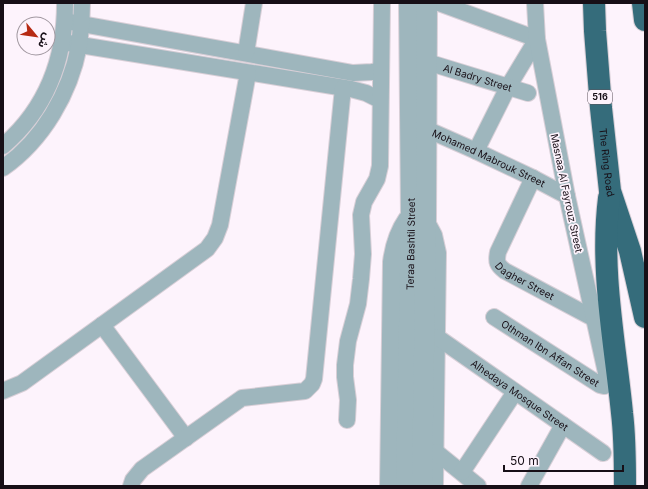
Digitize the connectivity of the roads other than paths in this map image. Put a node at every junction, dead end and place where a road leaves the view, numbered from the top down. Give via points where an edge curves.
1 (65, 3) edge
2 (82, 3) edge
3 (254, 3) edge
4 (382, 3) edge
5 (408, 3) edge
6 (427, 3) edge
7 (439, 3) edge
8 (535, 3) edge
9 (594, 3) edge
10 (643, 3) edge
11 (645, 20) edge
12 (65, 21) junction
13 (82, 24) junction
14 (537, 39) junction
15 (62, 42) junction
16 (79, 45) junction
17 (246, 53) junction
18 (427, 62) junction
19 (381, 70) junction
20 (248, 73) junction
21 (508, 87) junction
22 (343, 88) junction
23 (528, 93) dead end
24 (380, 100) junction
25 (418, 126) junction
26 (3, 146) edge
27 (476, 150) junction
28 (3, 168) edge
29 (533, 178) junction
30 (610, 191) junction
31 (567, 196) junction
32 (418, 218) junction
33 (494, 317) dead end
34 (645, 317) edge
35 (594, 318) junction
36 (102, 325) junction
37 (437, 338) junction
38 (606, 383) joint
39 (3, 391) edge
40 (515, 392) junction
41 (347, 420) dead end
42 (562, 425) junction
43 (186, 438) junction
44 (436, 452) junction
45 (603, 453) dead end
46 (462, 472) junction
47 (131, 486) edge
48 (390, 486) edge
49 (406, 486) edge
50 (422, 486) edge
51 (436, 486) edge
52 (478, 486) edge
53 (529, 486) edge
54 (625, 486) edge

1 - 12 street
2 - 13 street
3 - 17 street
4 - 19 street
5 - 25 street, Teraa Bashtil Street
6 - 18 street, Teraa Bashtil Street
7 - 14 street
8 - 14 street, Masnaa Al Fayrouz Street
9 - 30 highway, The Ring Road / 516
10 - 11 highway
12 - 13 street
12 - 15 street
13 - 16 street
13 - 17 street
14 - 21 street
14 - 31 street, Masnaa Al Fayrouz Street
15 - 16 street
15 - 26 street via 58,61 44,96 22,127
16 - 20 street
16 - 28 street via 67,85 51,116 35,138
17 - 19 street via 352,73
18 - 21 street, Al Badry Street
18 - 25 street, Teraa Bashtil Street
19 - 24 street
20 - 22 street
20 - 36 street via 220,225 215,238 196,258
21 - 23 street, Al Badry Street
21 - 27 street
22 - 24 street via 366,93
22 - 43 street via 312,384 305,391 242,398
24 - 41 street via 379,173 362,209 361,279 358,304 346,353
25 - 27 street, Mohamed Mabrouk Street
25 - 32 street, Teraa Bashtil Street
27 - 29 street, Mohamed Mabrouk Street
29 - 31 street, Mohamed Mabrouk Street
29 - 35 street, Dagher Street via 498,252 496,260 499,267
30 - 34 highway, The Ring Road / 516 via 630,251
30 - 54 highway via 606,253 608,294 622,414
31 - 35 street, Masnaa Al Fayrouz Street
32 - 37 street, Teraa Bashtil Street via 434,235 438,253
32 - 48 street via 405,225 396,243 393,262
32 - 49 street, Teraa Bashtil Street
32 - 50 street, Teraa Bashtil Street
33 - 38 street, Othman Ibn Affan Street via 600,385 604,386
35 - 38 street, Masnaa Al Fayrouz Street via 607,377
36 - 39 street via 22,383
36 - 43 street
37 - 40 street, Alhedaya Mosque Street
37 - 44 street, Teraa Bashtil Street
40 - 42 street, Alhedaya Mosque Street
40 - 46 street
42 - 45 street, Alhedaya Mosque Street
42 - 53 street
43 - 47 street via 142,469
44 - 46 street
44 - 51 street, Teraa Bashtil Street
46 - 52 street

